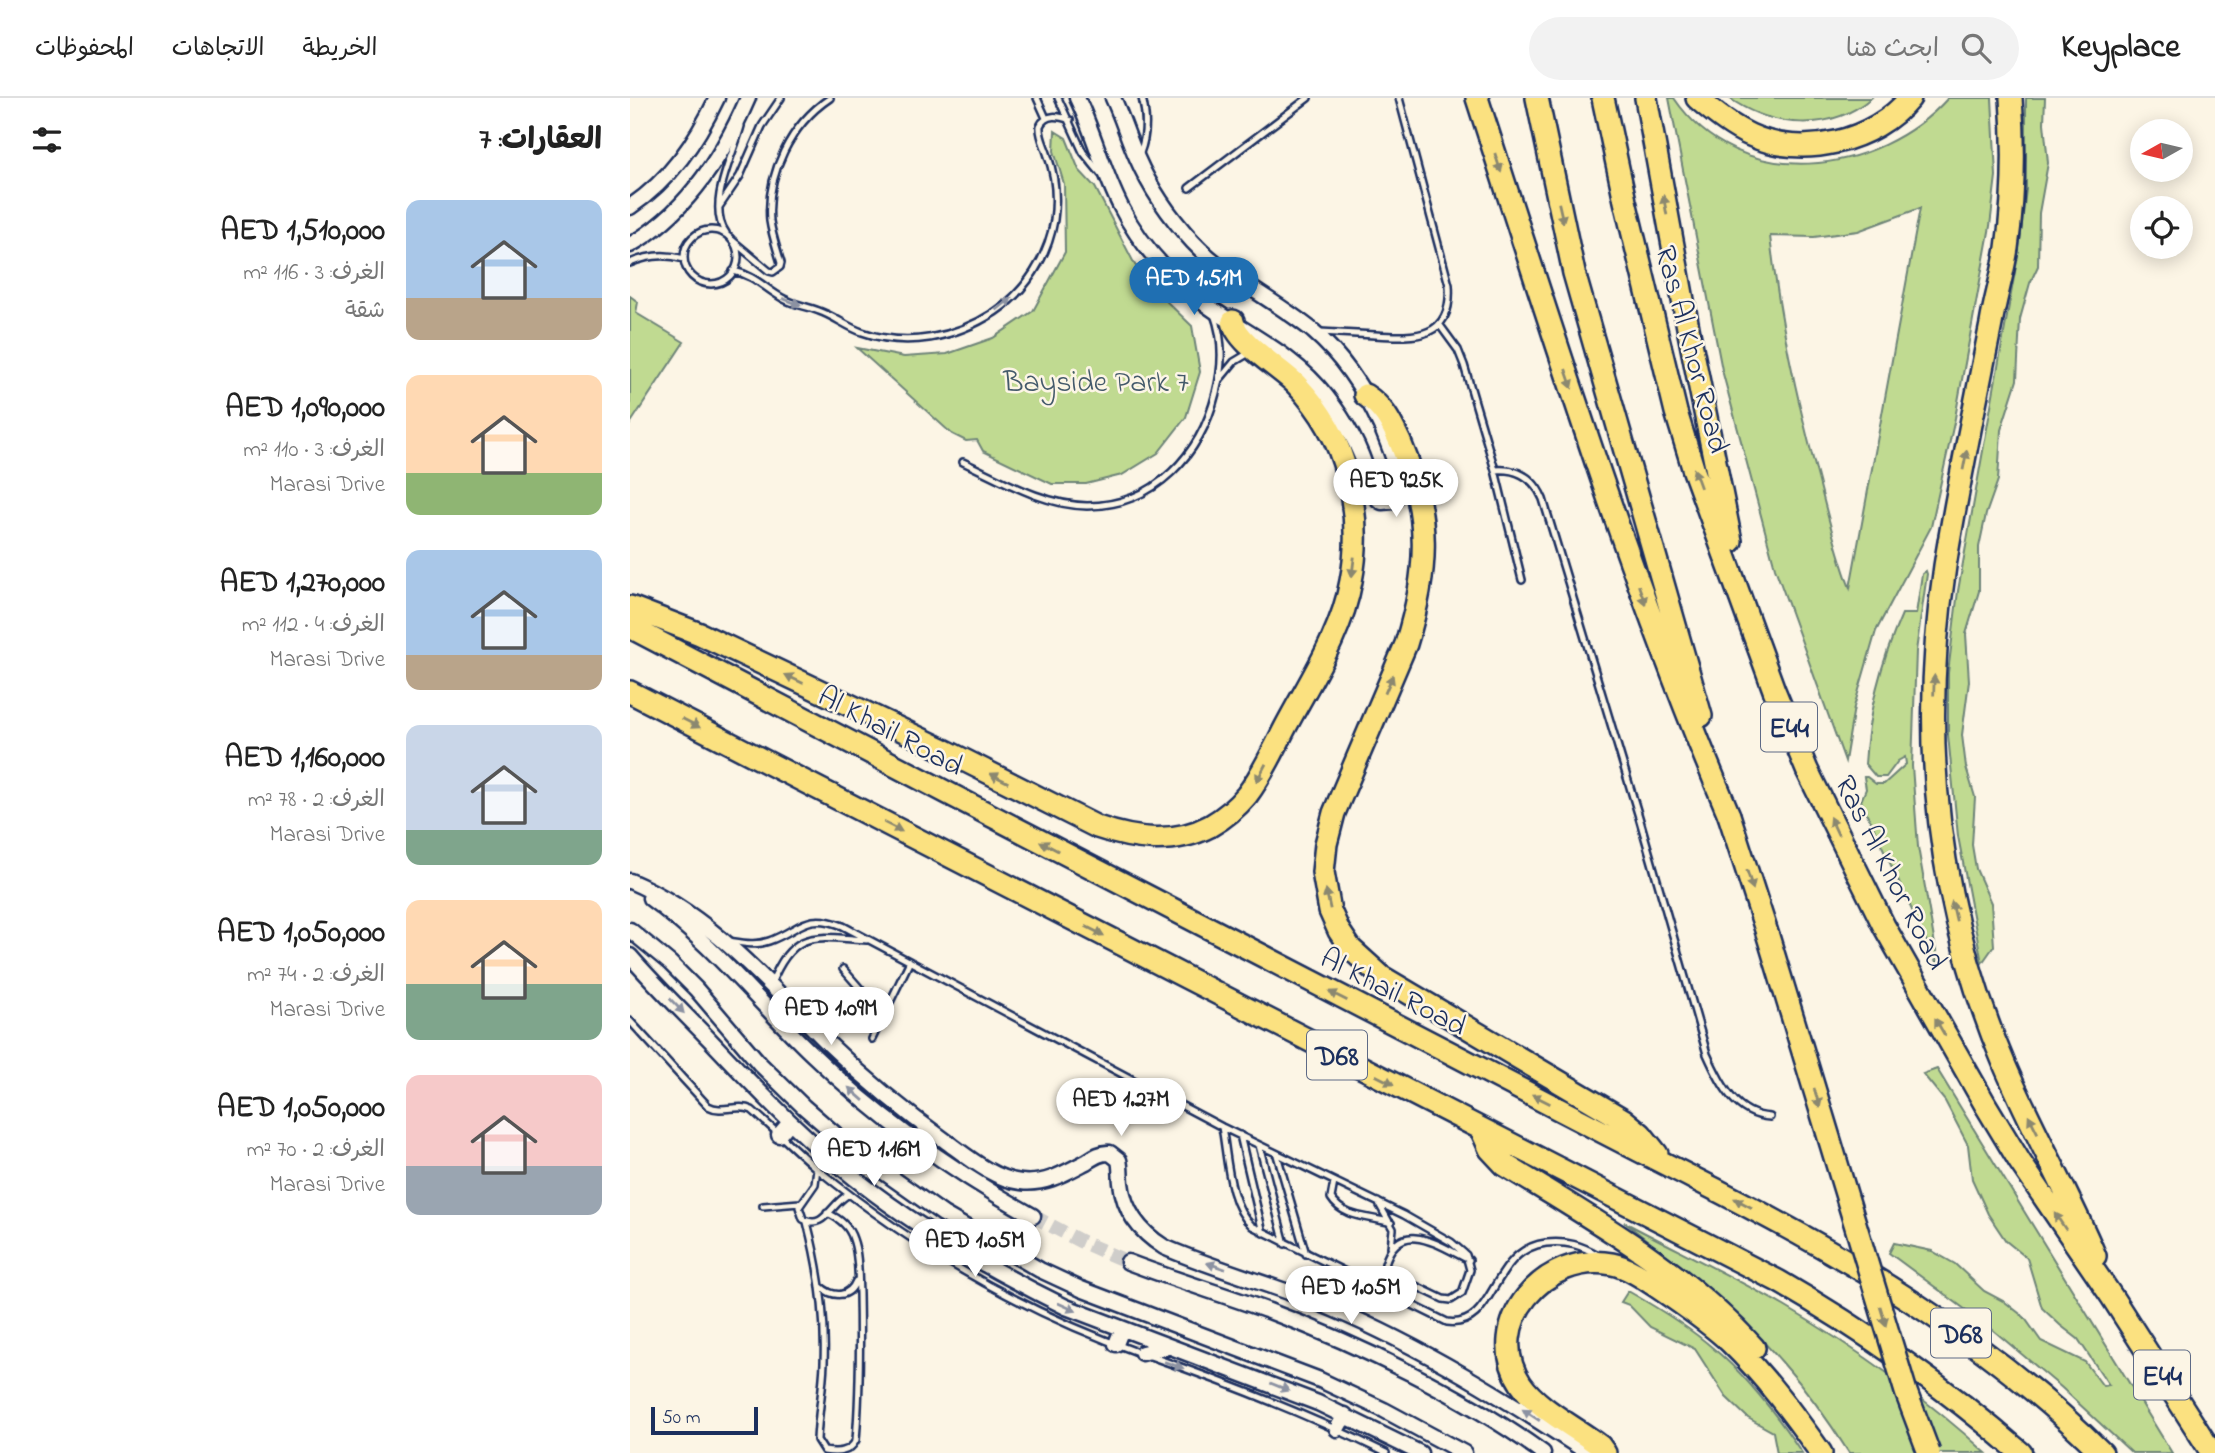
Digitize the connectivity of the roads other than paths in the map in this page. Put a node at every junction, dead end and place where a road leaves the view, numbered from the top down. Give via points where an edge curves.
1 (717, 98) edge
2 (748, 98) edge
3 (781, 98) edge
4 (830, 98) edge
5 (1037, 98) edge
6 (1058, 98) edge
7 (1077, 98) edge
8 (1113, 98) edge
9 (1142, 98) edge
10 (1308, 98) edge
11 (1399, 98) edge
12 (1477, 98) edge
13 (1537, 98) edge
14 (1603, 98) edge
15 (1646, 98) edge
16 (1696, 98) edge
17 (1910, 98) edge
18 (2011, 98) edge
19 (1046, 118) junction
20 (1070, 120) junction
21 (1137, 160) junction
22 (1110, 180) junction
23 (1189, 188) dead end
24 (630, 206) edge
25 (719, 207) junction
26 (730, 238) junction
27 (630, 245) edge
28 (684, 259) junction
29 (630, 263) edge
30 (733, 271) junction
31 (1212, 310) junction
32 (1233, 321) junction
33 (1439, 324) junction
34 (1314, 332) junction
35 (1257, 351) junction
36 (1219, 382) junction
37 (1365, 395) junction
38 (963, 462) dead end
39 (1495, 470) junction
40 (1521, 580) dead end
41 (630, 607) edge
42 (1745, 608) junction
43 (630, 627) edge
44 (630, 692) edge
45 (1729, 815) junction
46 (630, 882) edge
47 (630, 930) edge
48 (870, 940) junction
49 (726, 941) junction
50 (630, 957) edge
51 (909, 963) junction
52 (843, 969) dead end
53 (771, 985) junction
54 (885, 1012) junction
55 (630, 1021) edge
56 (872, 1038) dead end
57 (1770, 1117) dead end
58 (790, 1122) junction
59 (1222, 1127) junction
60 (1481, 1129) junction
61 (779, 1135) junction
62 (1240, 1135) junction
63 (1259, 1145) junction
64 (1278, 1155) junction
65 (1662, 1162) junction
66 (817, 1168) junction
67 (1334, 1182) junction
68 (849, 1194) junction
69 (1378, 1202) junction
70 (800, 1203) junction
71 (763, 1206) dead end
72 (827, 1213) junction
73 (1032, 1216) tunnel mouth
74 (807, 1222) junction
75 (1391, 1223) junction
76 (1263, 1233) junction
77 (1285, 1244) junction
78 (1390, 1249) junction
79 (1306, 1254) junction
80 (1469, 1260) junction
81 (1128, 1262) tunnel mouth
82 (1613, 1264) junction
83 (858, 1276) junction
84 (820, 1286) junction
85 (2112, 1297) junction
86 (1122, 1329) junction
87 (1116, 1344) junction
88 (1168, 1347) junction
89 (1142, 1353) junction
90 (1345, 1415) junction
91 (1337, 1429) junction
92 (1386, 1453) edge
93 (1420, 1453) edge
94 (1464, 1453) edge
95 (1543, 1453) edge
96 (1588, 1453) edge
97 (1605, 1453) edge
98 (1821, 1453) edge
99 (1834, 1453) edge
100 (1929, 1453) edge
101 (2021, 1453) edge
102 (2102, 1453) edge
103 (2212, 1453) edge

1 - 24 street via 681,160
2 - 25 lane
2 - 27 street via 726,143 685,201
3 - 25 lane
4 - 26 lane via 793,136 775,177 770,221 780,267 769,271
5 - 19 lane
6 - 20 lane
7 - 22 street
8 - 21 street
9 - 21 lane via 1145,137
10 - 23 lane
11 - 33 lane via 1449,285 1447,312
12 -> 45 highway via 1619,530
13 -> 45 highway via 1574,273
42 -> 14 highway, Ras Al Khor Road / E44 via 1676,412
42 -> 15 highway
16 - 17 highway via 1752,136 1785,146 1819,145 1852,137 1883,122
85 -> 18 highway via 2073,1204 2006,1067 1979,997 1946,875 1935,782 1934,688 1940,606 2006,250 2014,167
19 - 20 lane
30 -> 19 lane via 753,277 787,301 879,337 934,337 977,322 1018,292 1049,239 1055,199 1039,131
20 - 22 lane via 1088,160
21 - 34 street via 1162,203 1202,251
22 - 31 street via 1121,207 1152,253
25 - 26 lane via 721,227
26 - 28 lane via 712,230 695,234
26 - 30 lane via 737,256
28 - 29 lane via 651,256
28 - 30 lane via 688,271 701,282 719,282
31 - 32 street
31 - 36 lane via 1221,338
32 - 35 highway via 1239,337
32 - 37 street via 1284,354 1324,394 1355,442 1374,495 1388,503 1397,498 1400,487 1386,439
33 - 34 lane via 1412,337
33 - 39 lane via 1464,365
34 - 37 street
35 - 36 lane via 1234,362
35 -> 41 highway via 1297,385 1331,431 1351,492 1355,557 1349,594 1333,638 1255,783 1225,817 1200,831 1155,839 1097,827 700,634
36 - 38 lane via 1201,437 1181,464 1155,486 1124,500 1090,506 1056,502
65 -> 37 highway via 1649,1142 1623,1120 1381,977 1351,949 1330,911 1323,872 1330,827 1406,644 1422,574 1423,527 1417,485 1390,419
39 - 40 lane
39 - 57 lane via 1525,475 1543,499 1707,1054 1735,1103 1751,1114
85 -> 42 highway, Ras Al Khor Road / E44 via 2002,1133 1884,926 1807,770
65 -> 43 highway, Al Khail Road / D68
44 -> 60 highway, D68
45 -> 100 highway, bridge via 1906,1392
46 - 49 street via 679,907
73 -> 46 street via 944,1162 862,1099 697,937
47 - 94 street via 696,989 782,1086 857,1153 913,1195 1081,1289 1320,1380
48 - 49 lane via 818,920 801,923 761,943
48 - 51 lane
48 - 53 lane via 801,942 783,957
49 - 53 street
50 -> 58 street
51 - 54 lane
51 - 59 lane
52 - 54 lane
96 -> 53 street via 1477,1381 1393,1337 1294,1293 1164,1247 1142,1229 1127,1207 1116,1155 1104,1153 1043,1182 1009,1180 989,1170 876,1087
54 - 56 lane
55 - 61 lane via 708,1105 719,1110 747,1108
58 - 61 street
58 -> 86 street via 874,1193 948,1243 1026,1287
59 - 62 lane
59 - 76 lane via 1239,1210
60 - 99 highway via 1505,1166 1634,1245 1709,1302 1769,1365
60 - 101 highway, D68 via 1830,1311 1931,1379
61 - 66 lane
62 - 63 lane
62 - 76 lane
63 - 64 lane
63 - 77 lane
64 - 67 lane
64 - 79 lane
102 -> 65 highway, Al Khail Road / D68 via 2023,1382 1926,1309 1814,1241
66 - 68 lane
66 - 70 lane via 815,1184
67 - 69 lane
67 - 75 lane via 1331,1198 1337,1206 1359,1217
68 - 72 lane
68 - 87 lane via 972,1277
69 - 75 lane
69 - 80 lane via 1451,1242
70 - 71 lane
70 - 74 lane via 799,1212
72 - 74 lane via 817,1223
72 - 83 lane via 851,1233
74 - 84 lane
75 - 78 lane
76 - 77 lane
77 - 79 lane
78 - 80 lane via 1405,1239 1422,1238
78 - 80 lane via 1385,1264 1388,1272 1447,1300 1462,1293 1470,1275
79 - 82 lane via 1455,1323 1476,1314 1511,1260 1529,1247 1573,1243
81 - 95 street via 1354,1346
82 - 97 highway via 1579,1265 1545,1278 1520,1304 1508,1337 1514,1371 1522,1386
82 - 98 highway via 1647,1281 1729,1341 1780,1397
83 - 84 lane via 848,1293 838,1296
83 - 84 lane via 856,1435 850,1449 841,1452 824,1451 817,1440 824,1362
85 - 103 highway, Ras Al Khor Road / E44
86 - 87 street
86 - 88 street
87 - 89 lane
88 - 89 street
88 -> 90 street
89 -> 91 lane
90 - 91 street
90 - 93 street
91 - 92 lane

